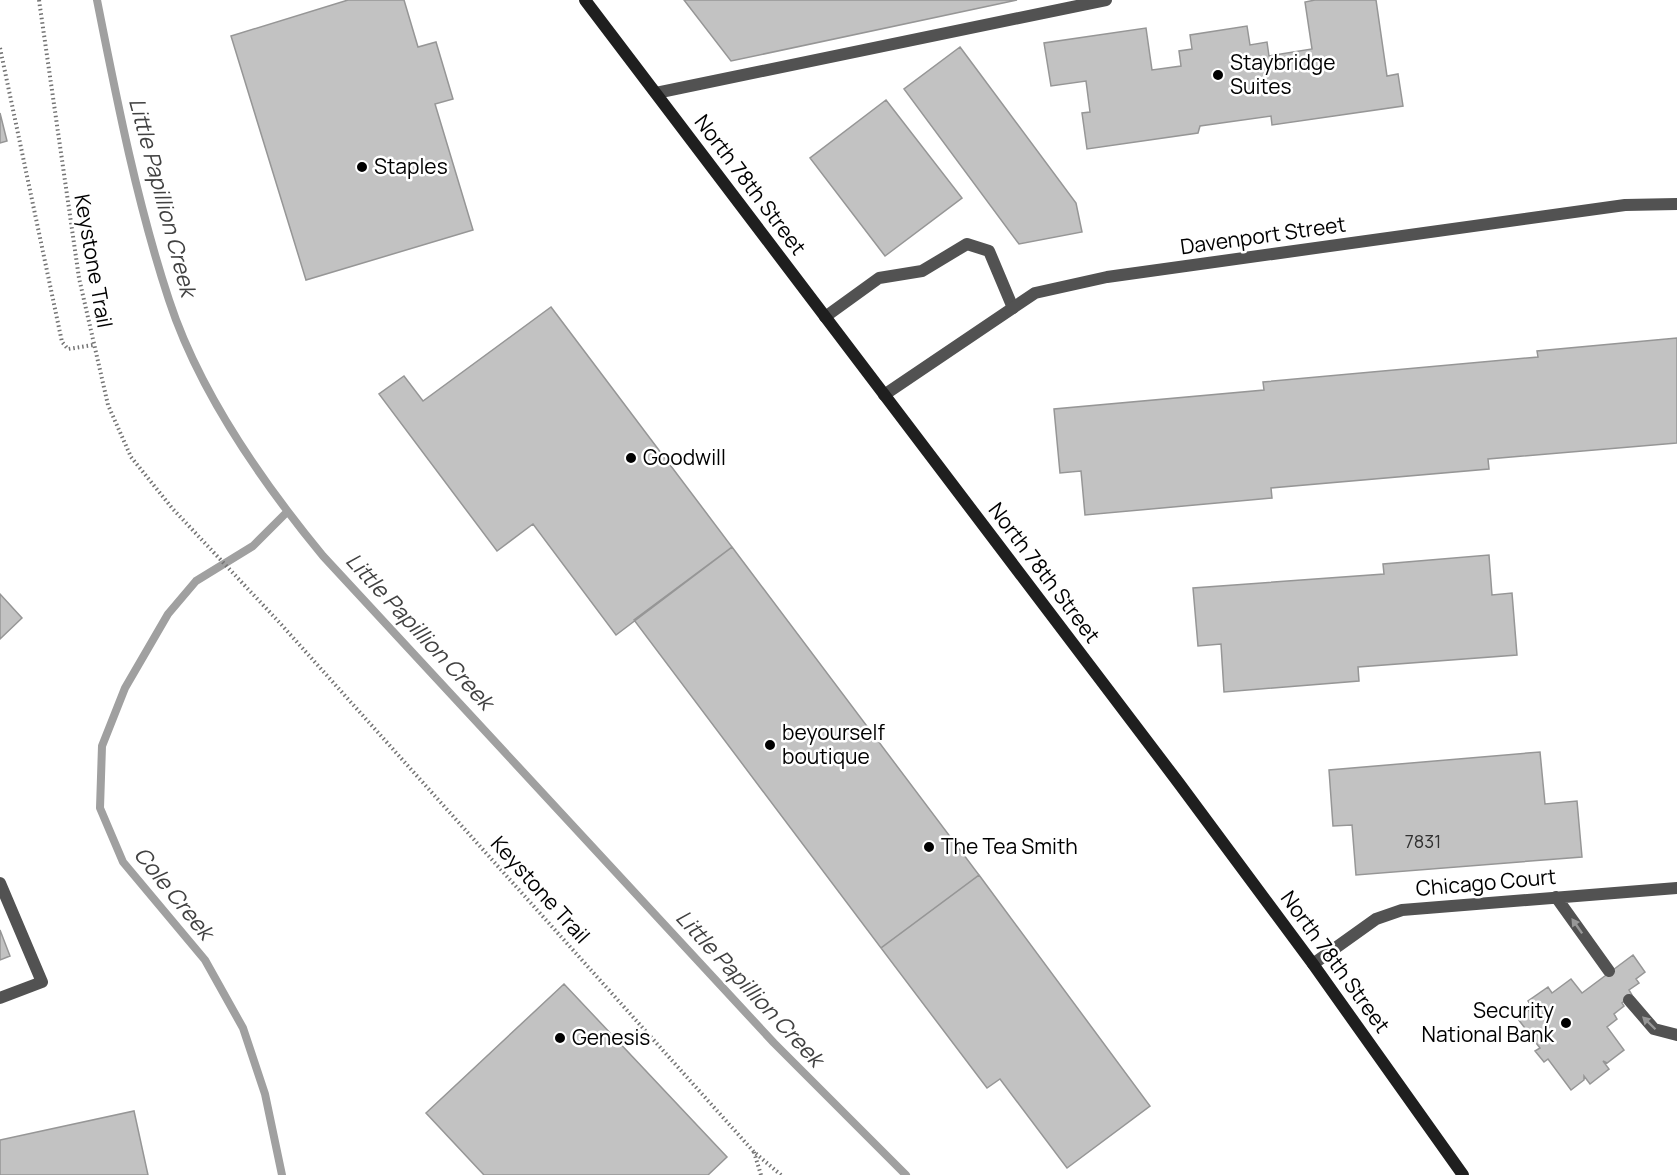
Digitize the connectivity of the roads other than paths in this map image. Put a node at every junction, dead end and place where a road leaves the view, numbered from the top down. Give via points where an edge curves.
1 (585, 0) edge
2 (1106, 0) edge
3 (656, 93) junction
4 (1677, 204) edge
5 (1013, 308) junction
6 (825, 317) junction
7 (884, 395) junction
8 (0, 883) edge
9 (1677, 888) edge
10 (1557, 897) junction
11 (1313, 964) junction
12 (1609, 971) dead end
13 (0, 999) edge
14 (1629, 1000) dead end
15 (1677, 1035) edge
16 (1463, 1175) edge

1 - 3 main road, North 78th Street
2 - 3 street
3 - 6 main road, North 78th Street
4 - 5 street, Davenport Street via 1625,206 1107,277 1035,293
5 - 6 street via 988,251 967,244 922,271 879,278
5 - 7 street, Davenport Street
6 - 7 main road, North 78th Street
7 - 11 main road, North 78th Street
8 - 13 street via 42,982
9 - 10 street, Chicago Court
10 - 11 street, Chicago Court via 1394,912 1376,919
12 -> 10 street
11 - 16 main road, North 78th Street
15 -> 14 street via 1654,1029

